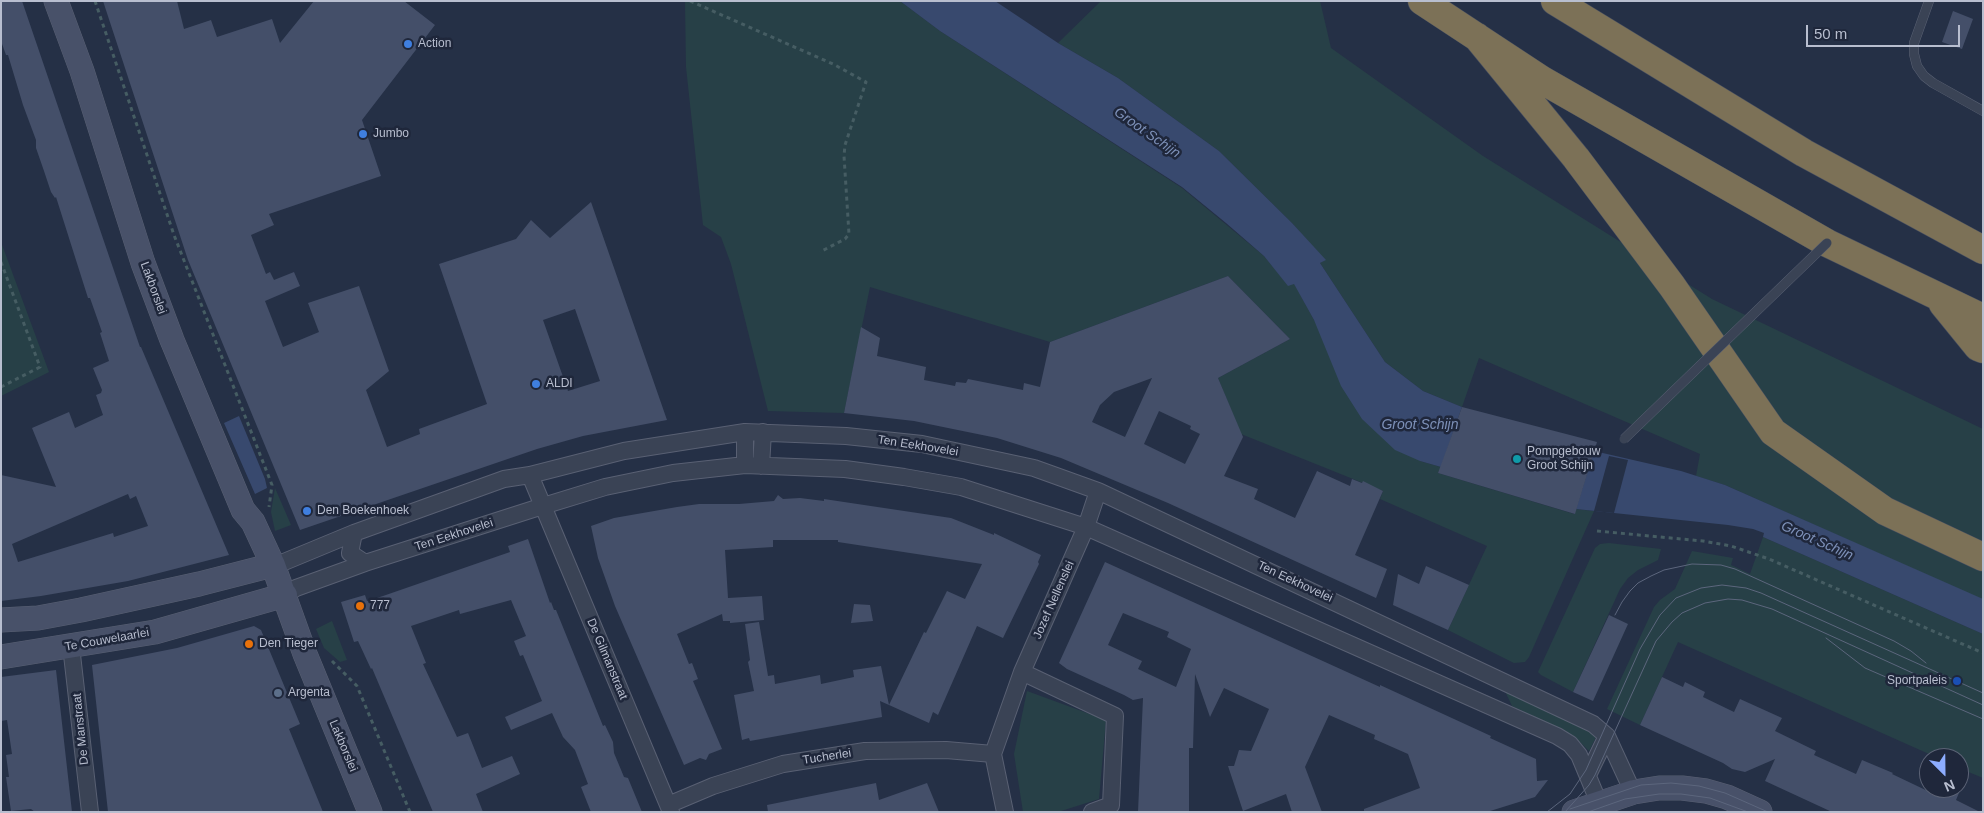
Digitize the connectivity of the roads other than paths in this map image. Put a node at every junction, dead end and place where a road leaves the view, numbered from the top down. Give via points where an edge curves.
1 (56, 1) edge
2 (1422, 1) edge
3 (1555, 1) edge
4 (1929, 1) edge
5 (1579, 11) edge
6 (1477, 37) junction
7 (1983, 111) edge
8 (1827, 243) junction
9 (1983, 250) edge
10 (1937, 297) junction
11 (1983, 318) edge
12 (1983, 349) edge
13 (745, 432) junction
14 (763, 432) junction
15 (1624, 439) dead end
16 (753, 466) junction
17 (530, 475) junction
18 (1098, 490) junction
19 (544, 506) junction
20 (1086, 527) junction
21 (354, 533) junction
22 (1983, 557) edge
23 (365, 563) junction
24 (266, 567) junction
25 (199, 584) junction
26 (278, 598) junction
27 (211, 616) junction
28 (1, 620) edge
29 (71, 646) junction
30 (1, 657) edge
31 (1022, 672) junction
32 (1491, 675) junction
33 (1480, 702) junction
34 (1607, 736) junction
35 (993, 754) junction
36 (1588, 775) junction
37 (1634, 792) junction
38 (1599, 803) junction
39 (669, 808) edge
40 (90, 812) edge
41 (370, 812) edge
42 (1005, 812) edge
43 (1092, 812) edge
44 (1574, 812) edge
45 (1760, 812) edge

1 - 24 street, Lakborslei via 82,71 143,263 243,510 253,522
2 - 6 highway
3 - 5 highway
4 - 7 lane via 1914,43 1917,66 1933,83
5 - 9 highway via 1804,153
6 - 8 highway via 1542,80
6 - 22 highway via 1576,158 1672,286 1773,432 1885,511
8 - 10 highway
8 - 15 lane, bridge
10 - 11 highway
10 - 12 highway
13 - 14 street, Ten Eekhovelei
13 - 16 street
13 - 17 street, Ten Eekhovelei via 624,451
14 - 16 street
14 - 18 street, Ten Eekhovelei via 922,444 1034,468
16 - 19 street, Ten Eekhovelei via 672,473 605,487
16 - 20 street, Ten Eekhovelei via 845,469 914,478 961,488
17 - 19 street
17 - 21 street, Ten Eekhovelei via 504,479
18 - 20 street
18 - 32 street, Ten Eekhovelei
19 - 23 street, Ten Eekhovelei
19 - 39 street, De Gilmanstraat
20 - 31 street, Jozef Nellenslei
20 - 33 street, Ten Eekhovelei
21 - 23 street via 350,552
21 - 24 street, Ten Eekhovelei
23 - 26 street, Ten Eekhovelei via 296,588
24 - 25 street
24 - 26 street, Lakborslei
25 - 27 street via 210,600
25 - 28 street via 46,616
26 - 27 street, Te Couwelaarlei
26 - 41 street, Lakborslei via 305,654
27 - 29 street, Te Couwelaarlei via 155,632
29 - 30 street, Te Couwelaarlei
29 - 40 street, De Manstraat
31 - 35 street, Jozef Nellenslei
31 - 43 street via 1116,716 1111,805
32 - 33 street
32 - 34 street, Ten Eekhovelei via 1593,724
33 - 36 street, Ten Eekhovelei via 1570,744
34 - 36 street
34 - 37 street, Ten Eekhovelei
35 - 39 street, Tucherlei via 946,750 865,751 784,764 713,786
35 - 42 street
36 - 38 street, Ten Eekhovelei
37 - 38 street
37 - 45 street via 1674,788 1706,791
38 - 44 street

